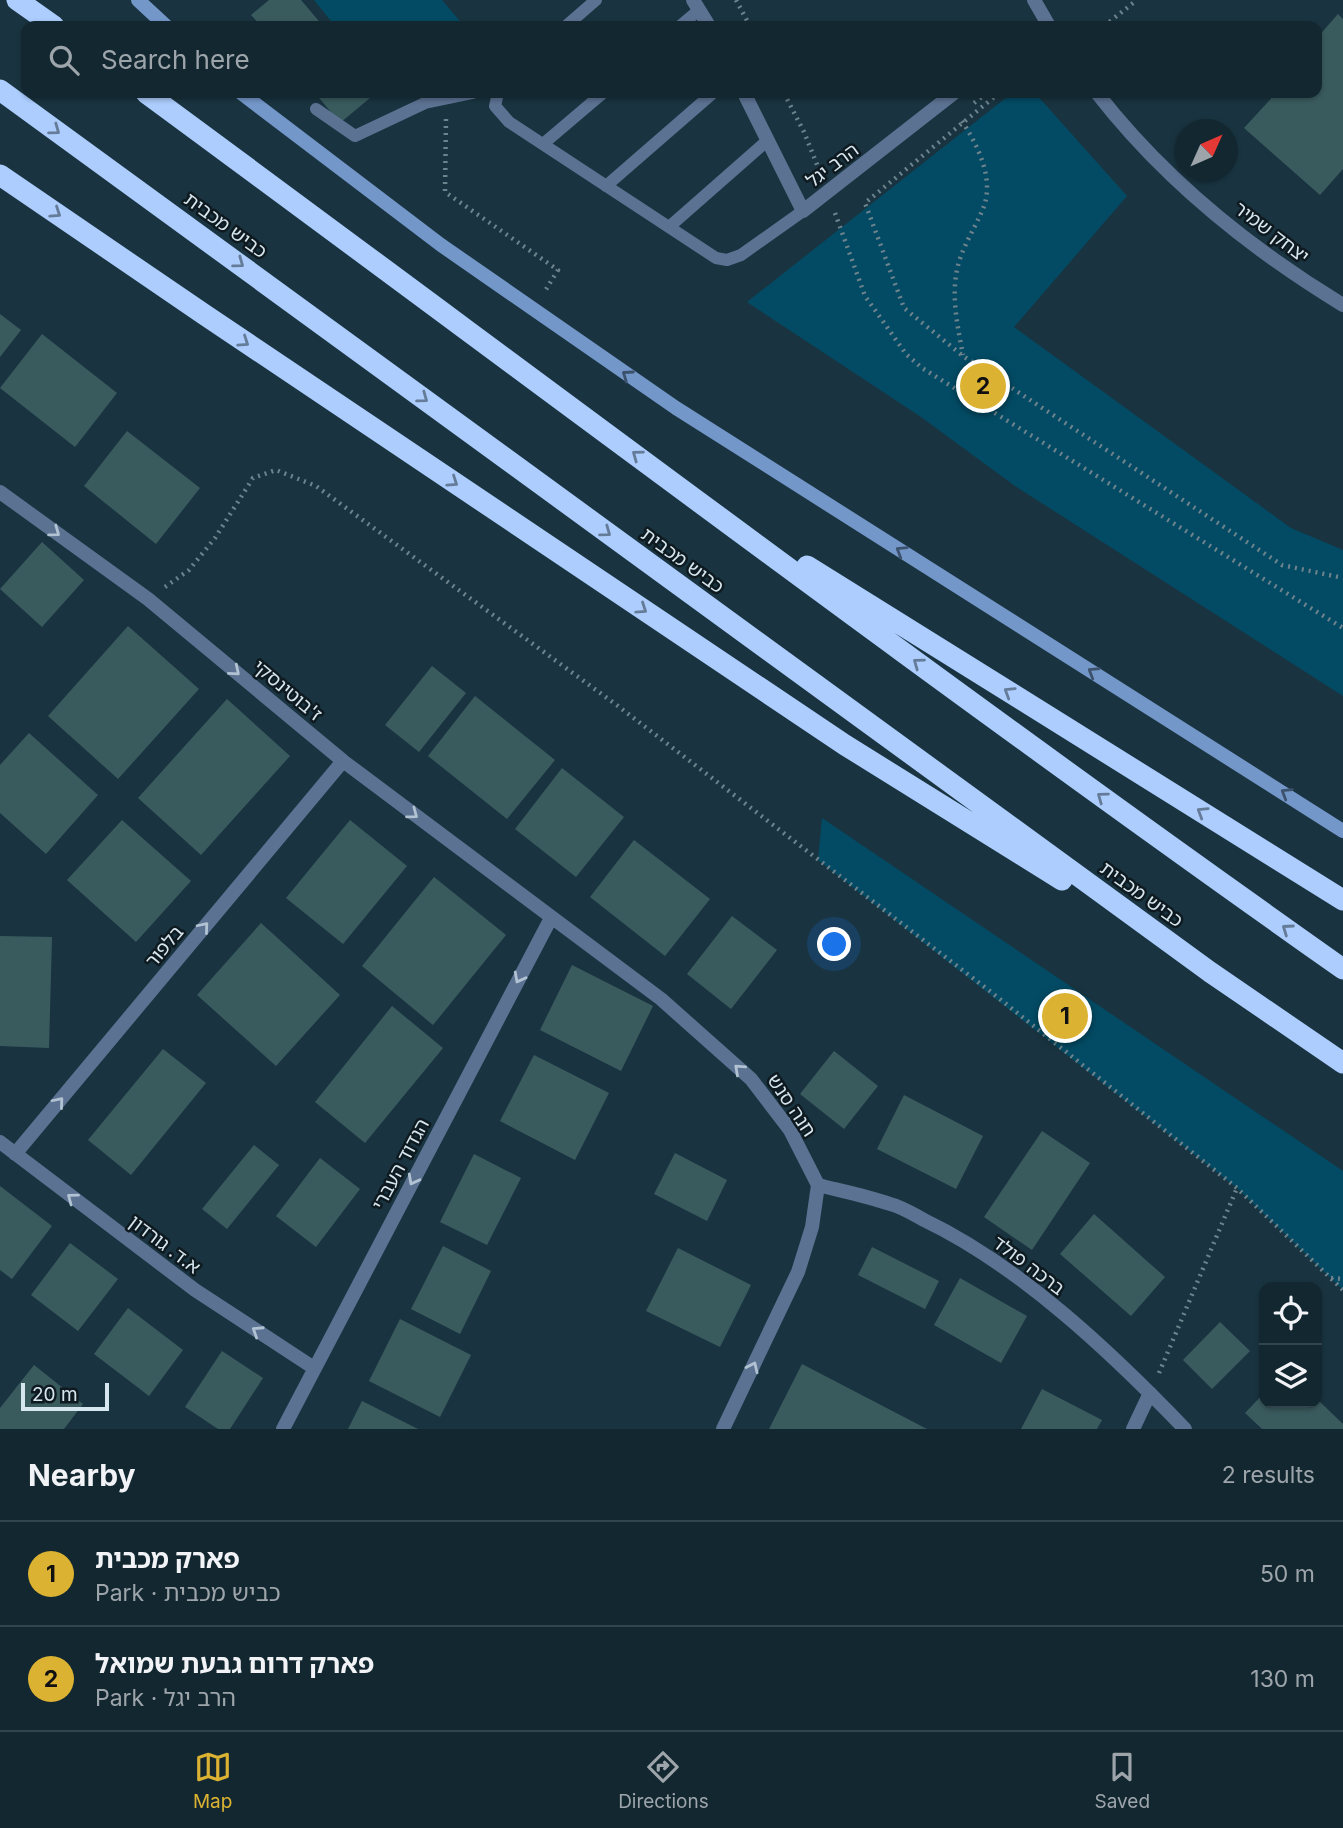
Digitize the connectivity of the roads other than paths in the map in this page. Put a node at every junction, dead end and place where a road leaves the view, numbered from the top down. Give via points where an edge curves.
1 (18, 0) edge
2 (138, 0) edge
3 (596, 0) edge
4 (1034, 0) edge
5 (696, 5) edge
6 (47, 21) edge
7 (161, 21) edge
8 (572, 21) edge
9 (684, 21) edge
10 (706, 21) edge
11 (1042, 21) edge
12 (0, 90) edge
13 (153, 98) edge
14 (248, 98) edge
15 (443, 98) edge
16 (497, 98) edge
17 (597, 98) edge
18 (707, 98) edge
19 (747, 98) edge
20 (947, 98) edge
21 (1101, 98) edge
22 (316, 109) dead end
23 (768, 140) junction
24 (543, 144) junction
25 (0, 174) edge
26 (606, 186) junction
27 (803, 211) junction
28 (669, 227) junction
29 (1343, 305) edge
30 (673, 482) junction
31 (0, 492) edge
32 (343, 761) junction
33 (1343, 831) edge
34 (1343, 900) edge
35 (551, 918) junction
36 (1343, 969) edge
37 (1210, 972) junction
38 (1343, 1063) edge
39 (0, 1142) edge
40 (15, 1154) junction
41 (818, 1185) junction
42 (314, 1368) junction
43 (1150, 1393) junction
44 (283, 1429) edge
45 (723, 1429) edge
46 (1133, 1429) edge
47 (1185, 1429) edge

1 - 6 highway
2 - 7 main road
3 - 8 lane
4 - 11 street
5 - 9 lane
5 - 10 street
12 -> 37 highway, כביש מכבית
30 -> 13 highway
33 -> 14 main road via 676,408 441,245
15 - 22 lane via 355,136
16 - 24 lane via 495,106 509,122
17 - 24 lane
18 - 26 lane
19 - 23 street, הרב יגל
20 - 27 street, הרב יגל
21 - 29 street, יצחק שמיר via 1200,202
23 - 27 street, הרב יגל
23 - 28 lane
24 - 26 lane
25 -> 37 highway via 845,745
26 - 28 lane
27 - 28 lane via 727,260 716,258
34 -> 30 highway
36 -> 30 highway
31 -> 32 street, ז'בוטינסקי via 148,599
32 -> 35 street, ז'בוטינסקי
40 -> 32 street, בלפור
41 -> 35 street, חנה סנש via 790,1130 751,1079 661,999
35 -> 42 street, הגדוד העברי
37 - 38 highway, כביש מכבית
39 - 40 street, א.ד. גורדון
42 -> 40 street, א.ד. גורדון via 195,1290
41 - 43 street, ברכה פולד via 891,1204 956,1235 1074,1324
45 -> 41 street via 798,1272 812,1227
42 - 44 street, הגדוד העברי
43 - 46 street
43 - 47 street, ברכה פולד

